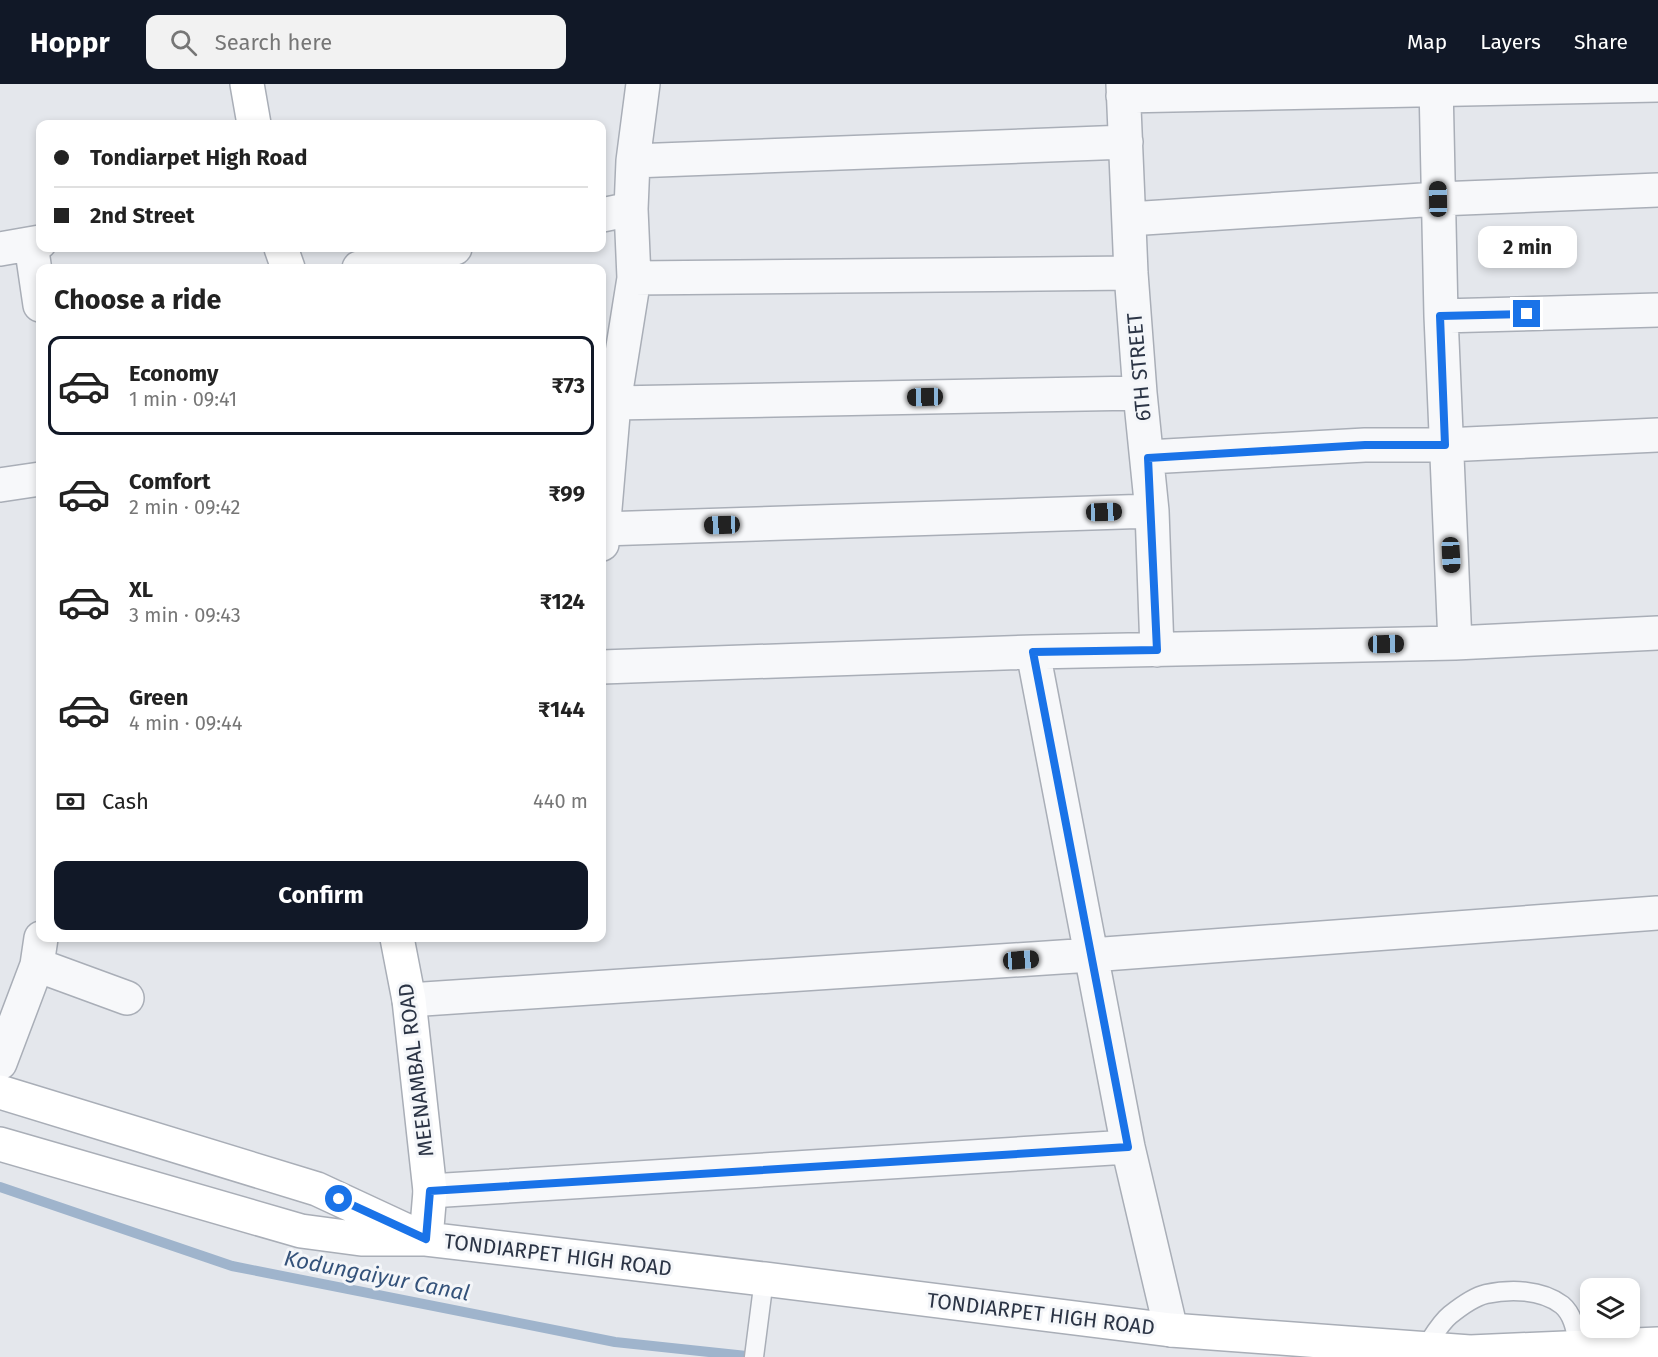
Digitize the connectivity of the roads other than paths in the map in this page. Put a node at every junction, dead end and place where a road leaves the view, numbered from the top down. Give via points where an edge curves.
1 (247, 84) edge
2 (643, 84) edge
3 (1658, 85) edge
4 (1436, 87) edge
5 (1123, 90) edge
6 (253, 120) edge
7 (1126, 141) junction
8 (633, 160) junction
9 (1658, 190) edge
10 (1438, 199) junction
11 (616, 212) edge
12 (1129, 219) junction
13 (24, 245) edge
14 (436, 252) edge
15 (378, 264) edge
16 (1131, 273) junction
17 (634, 278) junction
18 (36, 290) edge
19 (1658, 310) edge
20 (1440, 316) junction
21 (1140, 393) junction
22 (614, 403) junction
23 (1658, 435) edge
24 (1445, 445) junction
25 (1148, 458) junction
26 (36, 480) edge
27 (0, 485) edge
28 (606, 492) edge
29 (1152, 511) junction
30 (606, 537) edge
31 (1658, 633) edge
32 (1455, 643) junction
33 (1157, 650) junction
34 (1033, 652) junction
35 (606, 667) edge
36 (1657, 913) edge
37 (398, 942) edge
38 (39, 951) edge
39 (1091, 955) junction
40 (127, 998) dead end
41 (409, 1000) junction
42 (0, 1063) edge
43 (0, 1092) edge
44 (0, 1144) edge
45 (1128, 1147) junction
46 (430, 1191) junction
47 (426, 1239) junction
48 (764, 1279) junction
49 (1171, 1330) junction
50 (1658, 1344) edge
51 (1579, 1347) junction
52 (1425, 1348) junction
53 (754, 1357) edge

1 - 6 main road
2 - 8 street
3 - 4 street
4 - 5 street
4 - 10 street
5 - 7 street, 6TH STREET
7 - 8 street
7 - 12 street, 6TH STREET
8 - 11 street
9 - 10 street
10 - 12 street
10 - 20 street
11 - 17 street
12 - 16 street, 6TH STREET
13 - 18 street
14 - 15 street
16 - 17 street
16 - 21 street, 6TH STREET
17 - 22 street
19 - 20 street
20 - 24 street
21 - 22 street
21 - 25 street, 6TH STREET
22 - 28 street
23 - 24 street
24 - 25 street via 1365,445
24 - 32 street
25 - 29 street, 6TH STREET
26 - 27 street
29 - 30 street
29 - 33 street, 6TH STREET
31 - 32 street
32 - 33 street
33 - 34 street
34 - 35 street
34 - 39 street
36 - 39 street
37 - 41 main road, MEENAMBAL ROAD
38 - 40 street
38 - 42 street
39 - 41 street
39 - 45 street
41 - 46 main road, MEENAMBAL ROAD
43 - 47 main road, TONDIARPET HIGH ROAD via 317,1189
44 - 47 main road, TONDIARPET HIGH ROAD via 301,1231 361,1239
45 - 46 street
45 - 49 street
46 - 47 main road, MEENAMBAL ROAD
47 - 48 main road, TONDIARPET HIGH ROAD
48 - 49 main road, TONDIARPET HIGH ROAD
48 - 53 lane
49 - 52 main road, TONDIARPET HIGH ROAD
50 - 51 main road, TONDIARPET HIGH ROAD
51 - 52 main road, TONDIARPET HIGH ROAD via 1470,1352
51 - 52 lane via 1575,1324 1563,1306 1540,1293 1513,1292 1485,1294 1470,1301 1447,1317

